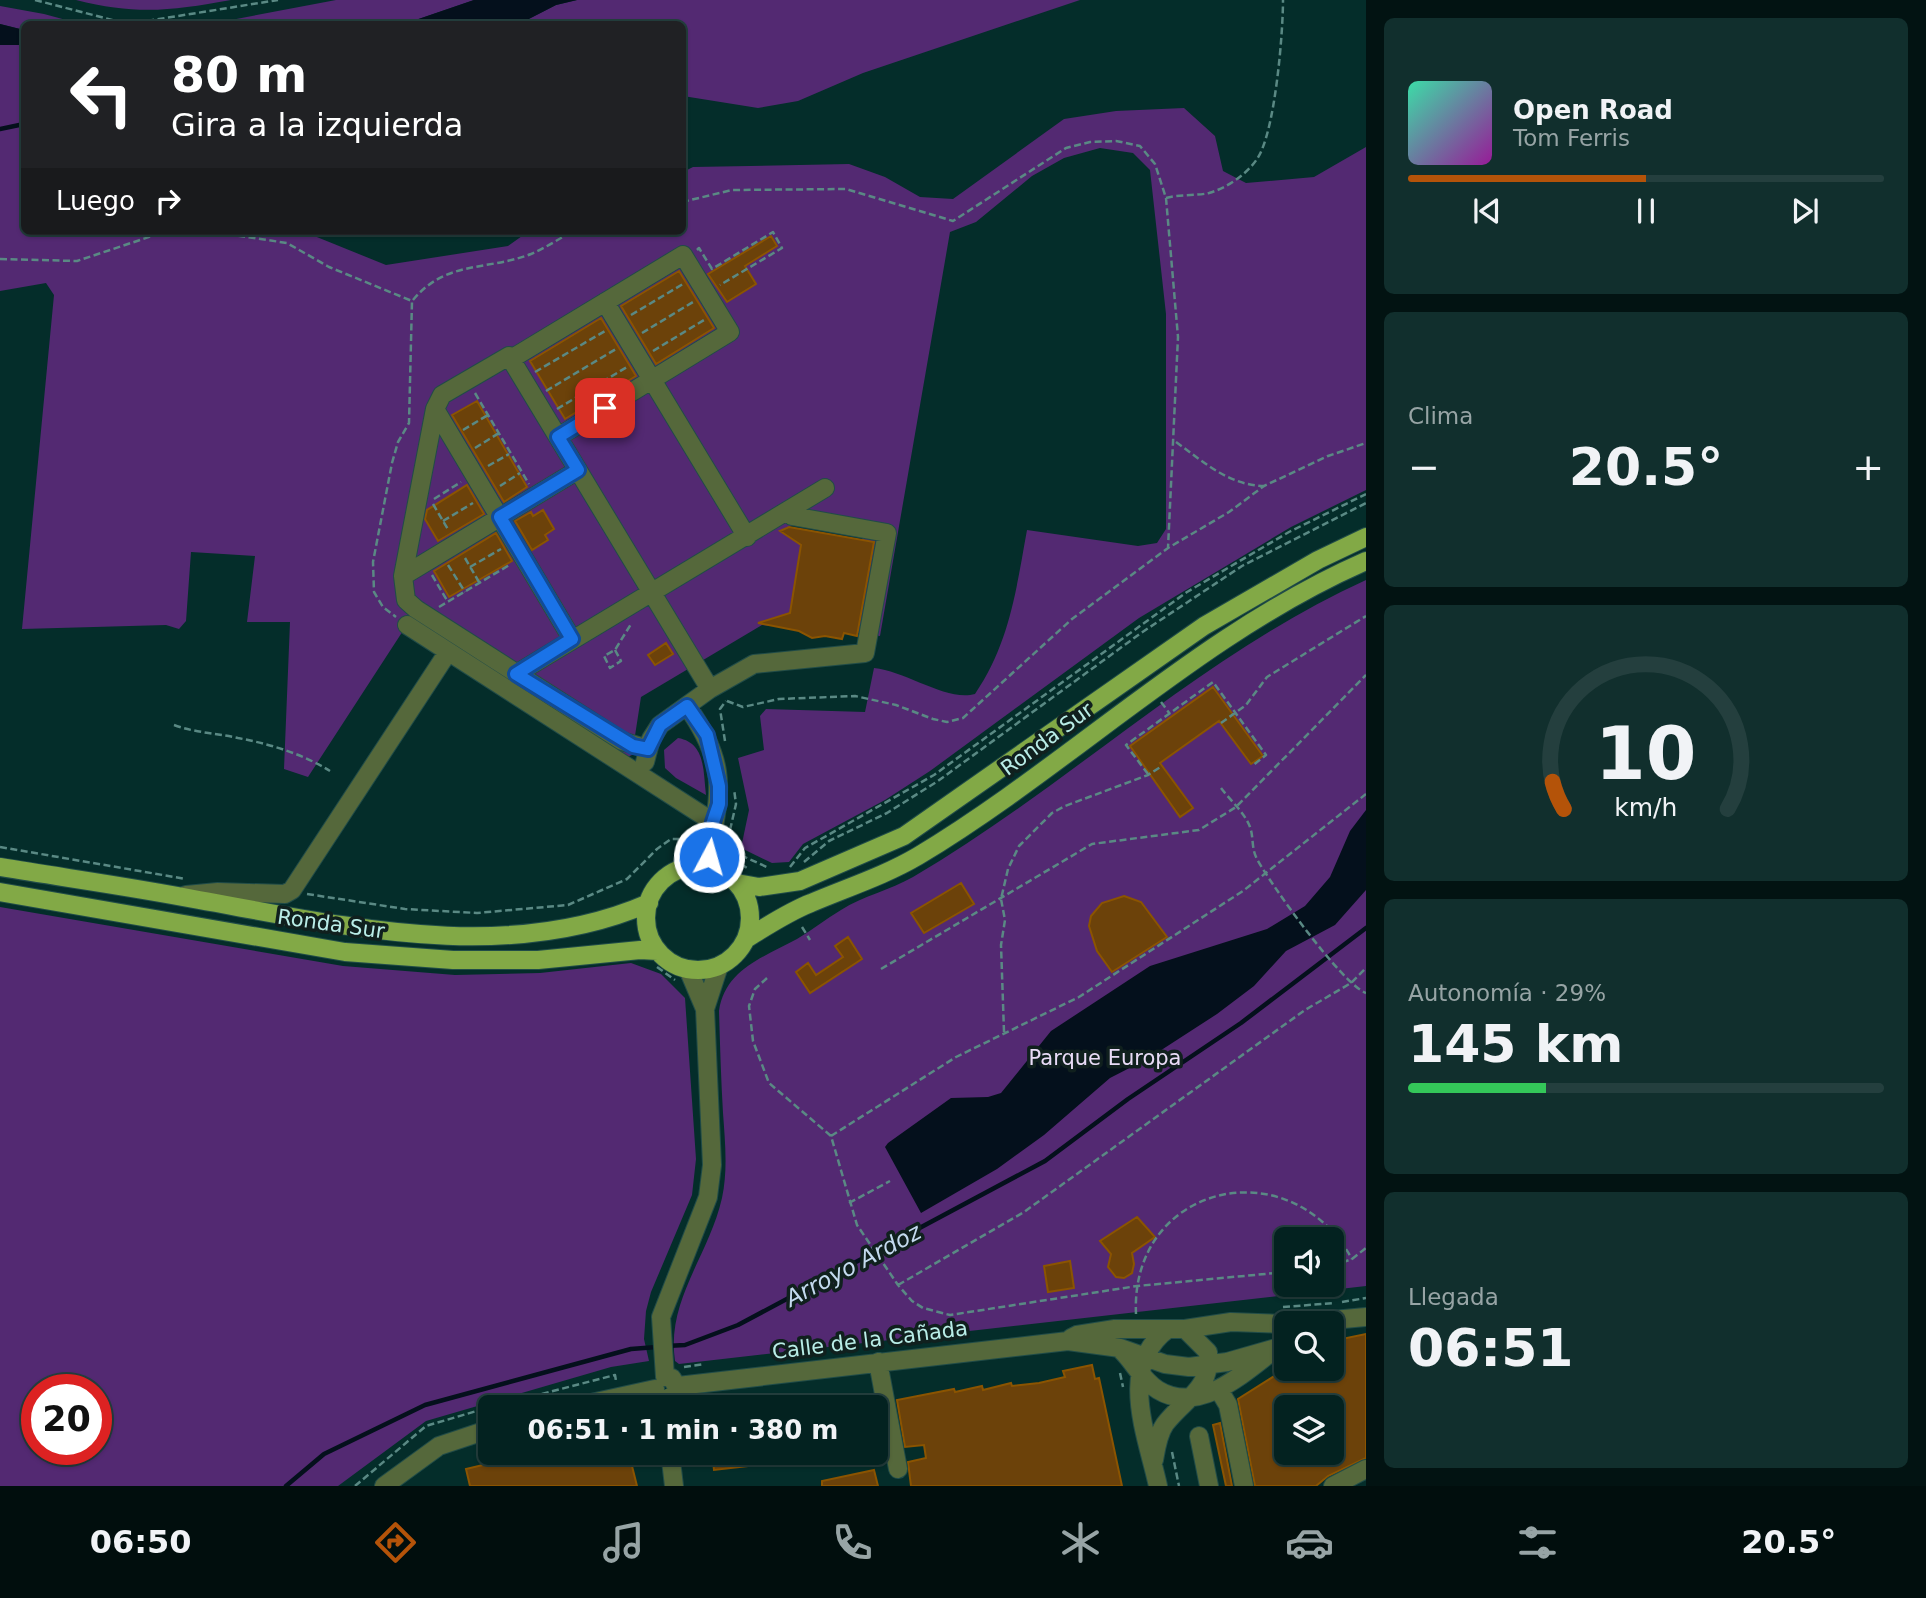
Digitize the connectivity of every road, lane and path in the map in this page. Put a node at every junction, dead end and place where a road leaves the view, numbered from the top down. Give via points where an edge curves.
1 (36, 0) edge
2 (278, 0) edge
3 (1283, 0) edge
4 (116, 21) edge
5 (147, 21) edge
6 (1166, 198) junction
7 (686, 201) edge
8 (161, 235) edge
9 (234, 235) edge
10 (566, 235) edge
11 (684, 257) junction
12 (0, 258) edge
13 (717, 287) dead end
14 (412, 301) junction
15 (605, 302) junction
16 (511, 359) junction
17 (468, 380) junction
18 (651, 380) junction
19 (435, 409) junction
20 (488, 415) junction
21 (499, 433) junction
22 (452, 437) junction
23 (558, 437) junction
24 (1174, 441) junction
25 (1366, 443) edge
26 (463, 456) junction
27 (578, 470) junction
28 (1264, 486) junction
29 (825, 488) dead end
30 (1366, 494) edge
31 (536, 496) junction
32 (1366, 503) edge
33 (789, 511) junction
34 (500, 517) junction
35 (747, 537) junction
36 (1366, 537) edge
37 (1168, 548) junction
38 (519, 549) junction
39 (1366, 561) edge
40 (425, 563) junction
41 (470, 567) dead end
42 (403, 576) junction
43 (655, 598) junction
44 (448, 602) junction
45 (1366, 616) edge
46 (430, 618) junction
47 (407, 625) joint
48 (572, 639) junction
49 (615, 650) junction
50 (448, 652) junction
51 (516, 674) junction
52 (1366, 675) edge
53 (710, 689) junction
54 (1158, 698) dead end
55 (726, 701) junction
56 (687, 706) junction
57 (1236, 712) junction
58 (1170, 714) junction
59 (1221, 723) dead end
60 (174, 725) dead end
61 (727, 752) dead end
62 (1162, 766) dead end
63 (1252, 766) dead end
64 (330, 771) dead end
65 (1149, 775) junction
66 (733, 783) dead end
67 (1221, 788) dead end
68 (1366, 794) edge
69 (1236, 807) junction
70 (718, 834) junction
71 (0, 846) edge
72 (810, 866) dead end
73 (0, 867) edge
74 (708, 867) junction
75 (776, 869) dead end
76 (785, 869) dead end
77 (803, 869) dead end
78 (752, 870) dead end
79 (790, 873) dead end
80 (1266, 873) junction
81 (764, 874) dead end
82 (777, 874) dead end
83 (195, 880) dead end
84 (737, 883) junction
85 (292, 890) junction
86 (0, 892) edge
87 (176, 895) junction
88 (1001, 899) junction
89 (649, 903) junction
90 (802, 927) dead end
91 (746, 939) junction
92 (810, 940) dead end
93 (657, 959) junction
94 (719, 966) junction
95 (1366, 968) edge
96 (688, 969) junction
97 (881, 970) dead end
98 (766, 978) dead end
99 (1351, 983) junction
100 (681, 986) dead end
101 (1366, 993) edge
102 (705, 1009) junction
103 (1004, 1032) junction
104 (831, 1136) junction
105 (890, 1181) dead end
106 (849, 1203) junction
107 (1366, 1248) edge
108 (1352, 1259) junction
109 (1344, 1262) edge
110 (1274, 1273) edge
111 (898, 1285) junction
112 (1137, 1286) junction
113 (1136, 1312) dead end
114 (1366, 1317) edge
115 (1344, 1323) edge
116 (1274, 1324) edge
117 (1176, 1329) junction
118 (1068, 1340) junction
119 (1274, 1348) edge
120 (1274, 1351) edge
121 (878, 1362) junction
122 (705, 1364) dead end
123 (1209, 1364) junction
124 (1141, 1365) junction
125 (1119, 1370) dead end
126 (668, 1384) edge
127 (618, 1387) dead end
128 (1219, 1390) junction
129 (1124, 1392) dead end
130 (538, 1395) edge
131 (623, 1395) edge
132 (1195, 1396) junction
133 (478, 1411) edge
134 (478, 1433) edge
135 (1199, 1436) dead end
136 (1159, 1458) junction
137 (672, 1465) edge
138 (898, 1469) dead end
139 (1366, 1469) edge
140 (355, 1486) edge
141 (384, 1486) edge
142 (674, 1486) edge
143 (1158, 1486) edge
144 (1179, 1486) edge
145 (1209, 1486) edge
146 (1244, 1486) edge
147 (1333, 1486) edge

1 - 4 path
2 - 5 path
3 - 6 path via 1273,99 1257,159 1247,171 1208,193
6 - 7 path via 1155,164 1140,146 1116,141 1066,148 953,221 846,189 732,190
6 - 24 path via 1178,337
8 - 12 path via 77,261
9 - 14 path via 287,243 329,267
10 - 14 path via 530,255 444,274 426,284
11 - 13 path via 699,248 712,269 773,232 782,248
11 - 15 street
11 - 18 street via 730,332
14 - 47 path via 409,423 391,463 373,562 373,592 383,607
15 - 16 street
15 - 18 street
16 - 17 street via 509,356
16 - 23 street
17 - 19 street via 442,396
17 - 20 path
18 - 23 street
18 - 35 street
19 - 22 street
19 - 42 street
20 - 21 path
20 - 22 path
21 - 26 path
21 - 31 path
22 - 26 street
23 - 27 street
24 - 28 path via 1227,478
24 - 37 path
25 - 28 path
26 - 34 street
27 - 31 street
27 - 43 street
28 - 37 path
29 - 33 street
30 - 76 path via 1289,532 1187,592 934,775 826,834
31 - 34 street
32 - 79 path via 1242,566 1141,633 938,781 829,841
33 - 35 street
33 - 53 street via 792,516 887,533 865,653 754,664
34 - 38 street
34 - 40 street
35 - 43 street
36 - 84 main road, Ronda Sur via 1204,626 904,836 792,883 759,887
37 - 55 path via 1072,620 963,718 947,722 855,696 779,699 743,707
38 - 41 path
38 - 44 path
38 - 48 street
39 - 91 main road, Ronda Sur via 1326,578 1218,645 916,857 809,904
40 - 42 street
40 - 44 path
42 - 46 street via 407,600
43 - 48 street
43 - 49 path via 632,622
43 - 53 street
44 - 46 path
45 - 57 path via 1267,677
46 - 51 street
47 - 50 street
48 - 51 street
49 - 49 path via 604,656 610,668 621,662
50 - 70 street
50 - 85 street
51 - 56 street via 646,756 660,725
52 - 69 path
53 - 55 path
53 - 56 street
54 - 58 path
55 - 61 path via 720,709
56 - 70 street via 713,752
57 - 58 path via 1213,682
57 - 59 path
57 - 63 path via 1266,755
58 - 65 path via 1126,745
60 - 64 path via 299,754
62 - 65 path
65 - 88 path via 1052,813 1019,846
66 - 70 path via 736,804
67 - 69 path
68 - 80 path
69 - 80 path via 1249,824 1251,848
69 - 88 path via 1199,830 1092,844
70 - 74 street
70 - 75 path via 744,858
70 - 78 path via 729,856
70 - 85 path via 671,838 627,879 568,905 477,913 405,909
71 - 83 path
72 - 77 path
73 - 87 main road, Ronda Sur
74 - 84 main road, Ronda Sur
74 - 89 main road via 685,868 665,878
80 - 99 path
80 - 103 path via 1079,997
81 - 82 path
84 - 91 main road via 749,910
85 - 87 street via 285,894
86 - 93 main road, Ronda Sur via 345,953 538,960 640,950
87 - 89 main road, Ronda Sur via 347,926 449,935 529,935 574,929
88 - 97 path
88 - 103 path via 1005,919 1001,946
89 - 93 main road via 646,920
90 - 92 path
91 - 94 main road, Ronda Sur via 735,955
93 - 96 main road
93 - 100 path
94 - 96 main road
94 - 102 street
95 - 99 path
96 - 102 street
98 - 104 path via 755,989 749,1006 753,1041 769,1083
99 - 101 path
99 - 111 path via 1305,1010 1024,1212
102 - 126 street via 712,1165 708,1196 666,1300 661,1340
103 - 104 path
104 - 106 path
105 - 106 path
106 - 111 path via 857,1226
107 - 108 path
108 - 109 path
108 - 112 path via 1329,1225 1313,1212 1275,1195 1234,1192 1195,1205 1163,1231 1142,1266
110 - 112 path
111 - 112 path via 923,1308 950,1315
112 - 113 path
114 - 115 street
116 - 117 street via 1231,1322
117 - 118 street via 1115,1329
117 - 123 street via 1202,1343
117 - 124 street via 1154,1340
118 - 121 street, Calle de la Cañada
118 - 124 street via 1120,1348
119 - 123 street
120 - 128 street
121 - 126 street, Calle de la Cañada
121 - 138 street
122 - 126 path
123 - 124 street
123 - 132 street
124 - 132 street via 1159,1391
124 - 136 street via 1140,1403
125 - 129 path
126 - 131 street, Calle de la Cañada
127 - 130 path via 615,1375
128 - 132 street
128 - 146 street via 1228,1405
132 - 136 street via 1159,1436
133 - 140 path via 426,1426
134 - 141 street via 439,1446
135 - 145 street
136 - 143 street
136 - 144 path via 1172,1452
137 - 142 street
139 - 147 street

